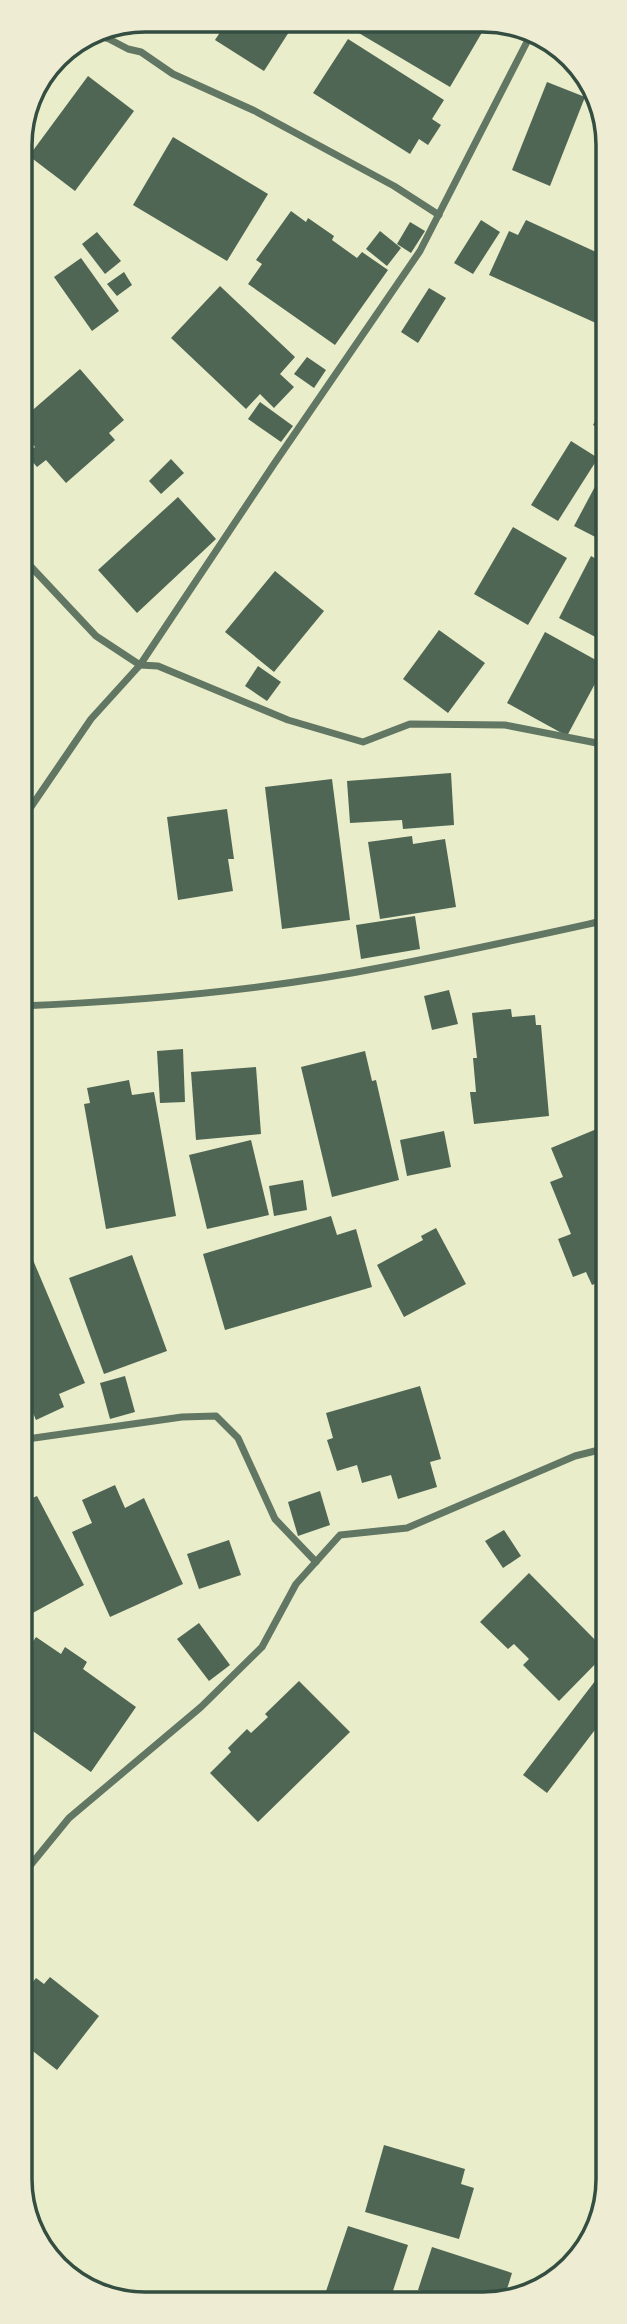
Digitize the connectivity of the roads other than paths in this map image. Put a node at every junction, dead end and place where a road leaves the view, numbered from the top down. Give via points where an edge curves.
1 (107, 38) edge
2 (528, 41) edge
3 (439, 215) junction
4 (32, 568) edge
5 (140, 665) junction
6 (596, 743) edge
7 (32, 806) edge
8 (596, 922) edge
9 (32, 1006) edge
10 (32, 1438) edge
11 (595, 1451) edge
12 (316, 1562) junction
13 (32, 1863) edge

1 - 3 street via 255,111
2 - 3 street
3 - 5 street via 420,251
4 - 5 street via 96,636
5 - 6 street via 158,666 288,720 363,742 410,724 505,725
5 - 7 street via 91,719
8 - 9 street via 387,967 121,1002
10 - 12 street via 216,1416 238,1438 275,1519
11 - 12 street via 407,1528 340,1535
12 - 13 street via 296,1584 262,1647 201,1707 69,1818

